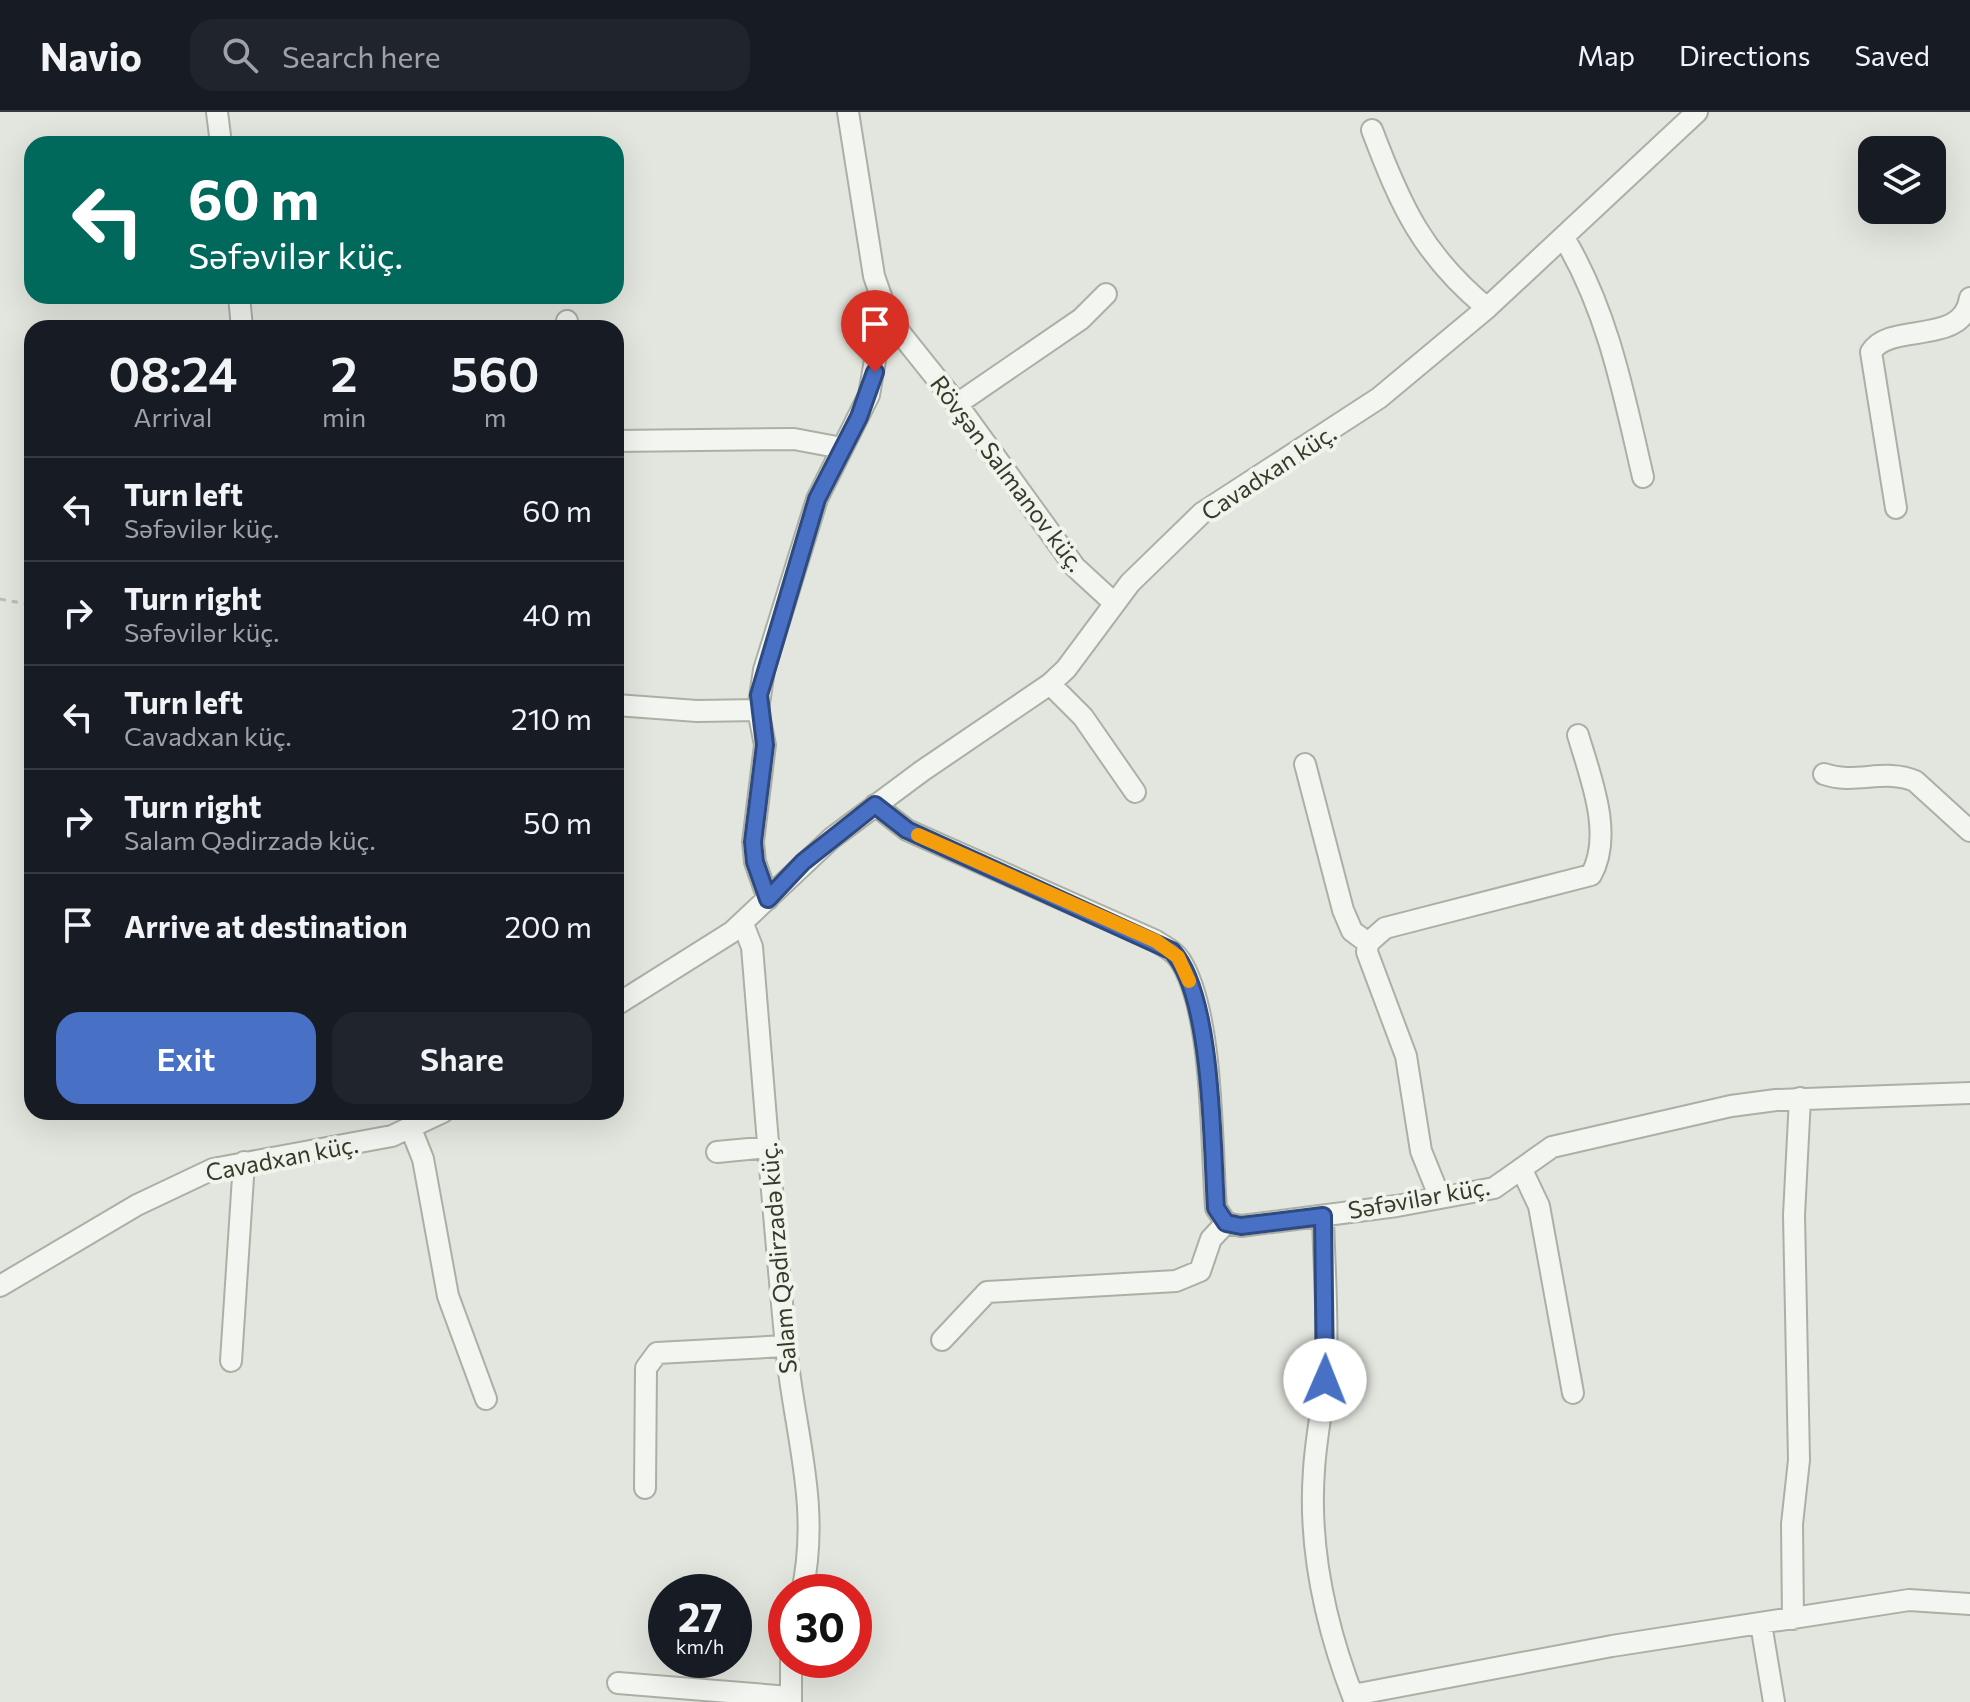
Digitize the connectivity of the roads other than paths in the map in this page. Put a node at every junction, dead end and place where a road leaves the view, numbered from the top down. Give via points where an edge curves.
1 (217, 112) edge
2 (848, 112) edge
3 (1697, 112) edge
4 (1372, 130) dead end
5 (220, 136) edge
6 (1564, 238) junction
7 (1106, 294) dead end
8 (1970, 298) edge
9 (1487, 308) junction
10 (889, 319) junction
11 (957, 404) junction
12 (624, 441) edge
13 (842, 448) junction
14 (1643, 477) dead end
15 (1896, 508) dead end
16 (1113, 602) junction
17 (1050, 684) junction
18 (624, 706) edge
19 (758, 710) junction
20 (1578, 735) dead end
21 (1305, 764) dead end
22 (1824, 774) dead end
23 (1135, 792) dead end
24 (875, 805) junction
25 (1970, 831) edge
26 (768, 899) junction
27 (743, 924) junction
28 (1368, 943) junction
29 (624, 1000) edge
30 (1970, 1093) edge
31 (1800, 1098) junction
32 (428, 1120) edge
33 (411, 1129) junction
34 (769, 1147) junction
35 (717, 1152) dead end
36 (244, 1162) junction
37 (1522, 1170) junction
38 (1440, 1198) junction
39 (1323, 1216) junction
40 (1226, 1223) junction
41 (0, 1286) edge
42 (942, 1340) dead end
43 (786, 1346) junction
44 (231, 1361) dead end
45 (1573, 1393) dead end
46 (486, 1399) dead end
47 (645, 1488) dead end
48 (805, 1574) edge
49 (1970, 1604) edge
50 (1793, 1619) junction
51 (1761, 1624) junction
52 (791, 1678) edge
53 (618, 1683) dead end
54 (790, 1699) edge
55 (1354, 1699) edge
56 (1774, 1702) edge

1 - 5 street
2 - 10 street, Rövşən Salmanov küç. via 874,276
3 - 6 street, Cavadxan küç.
4 - 9 street via 1396,194 1431,254
6 - 9 street, Cavadxan küç.
6 - 14 street via 1614,354
7 - 11 street via 1081,319
8 - 15 street via 1963,317 1953,324 1880,344 1871,352
9 - 16 street, Cavadxan küç. via 1342,425 1221,498
10 - 11 street, Rövşən Salmanov küç.
10 - 13 street via 878,343 869,395
11 - 16 street, Rövşən Salmanov küç. via 1075,567
12 - 13 street via 794,439
13 - 19 street via 817,499 764,670
16 - 17 street, Cavadxan küç.
17 - 23 street via 1083,717
17 - 24 street, Cavadxan küç.
18 - 19 street
19 - 26 street via 765,745 753,842
20 - 28 street via 1601,843 1591,875 1385,928
21 - 28 street via 1343,910 1352,931
22 - 25 street via 1840,780 1905,777
24 - 26 street, Cavadxan küç. via 803,862
24 - 40 street via 907,830 1156,941 1178,957 1203,1032 1216,1208
26 - 27 street, Cavadxan küç.
27 - 29 street, Cavadxan küç.
27 - 34 street, Salam Qədirzadə küç. via 752,947
28 - 38 street via 1406,1056 1421,1151
30 - 31 street, Səfəvilər küç.
31 - 37 street, Səfəvilər küç. via 1731,1106 1577,1139 1545,1152
31 - 50 street via 1794,1215 1799,1460 1792,1524
32 - 33 street, Cavadxan küç.
33 - 36 street, Cavadxan küç. via 368,1142
33 - 46 street via 423,1159 448,1296
34 - 35 street
34 - 43 street, Salam Qədirzadə küç.
36 - 41 street, Cavadxan küç. via 213,1169 137,1205
36 - 44 street
37 - 38 street, Səfəvilər küç. via 1494,1188
37 - 45 street via 1539,1206
38 - 39 street, Səfəvilər küç.
39 - 40 street, Səfəvilər küç. via 1241,1226
39 - 55 street via 1326,1358 1313,1523 1325,1611
40 - 42 street via 1211,1239 1200,1271 1176,1281 987,1292
43 - 47 street via 657,1353 651,1359 646,1368
43 - 48 street, Salam Qədirzadə küç. via 809,1486
49 - 50 street via 1909,1600
50 - 51 street
51 - 55 street via 1612,1646
51 - 56 street
52 - 54 street
53 - 54 street

